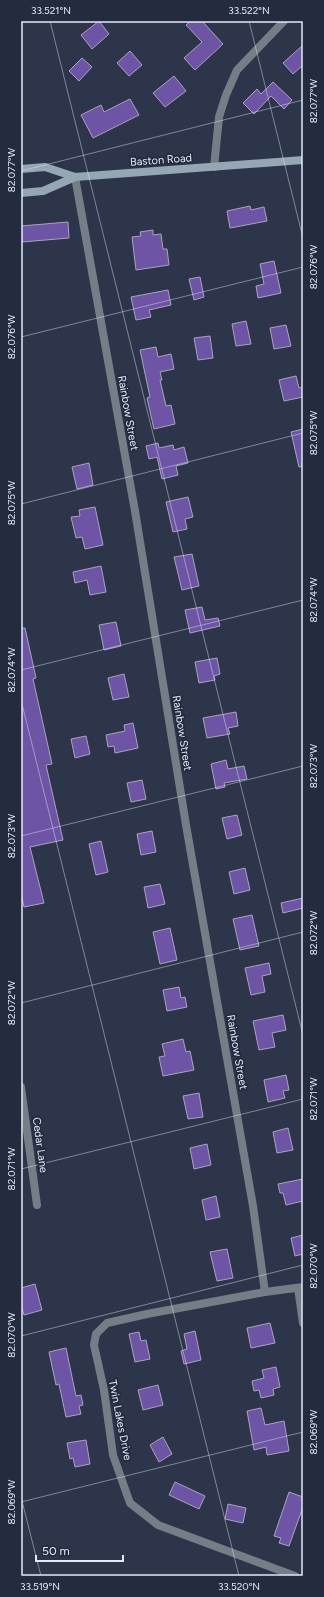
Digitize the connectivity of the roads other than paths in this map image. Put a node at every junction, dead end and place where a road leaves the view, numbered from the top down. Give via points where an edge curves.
1 (284, 21) edge
2 (303, 160) edge
3 (214, 167) junction
4 (21, 169) edge
5 (75, 177) junction
6 (21, 193) edge
7 (21, 1087) edge
8 (37, 1205) dead end
9 (301, 1288) edge
10 (265, 1292) junction
11 (303, 1322) edge
12 (295, 1576) edge

1 - 3 street via 237,70 219,117
2 - 3 main road, Baston Road
3 - 5 main road, Baston Road
4 - 5 main road, Baston Road via 45,167
5 - 6 main road via 43,191
5 - 10 street, Rainbow Street via 136,519 187,833 253,1206
7 - 8 street, Cedar Lane
9 - 10 street, Twin Lakes Drive
9 - 11 street
10 - 12 street, Twin Lakes Drive via 107,1323 96,1334 94,1345 114,1455 130,1503 158,1525

